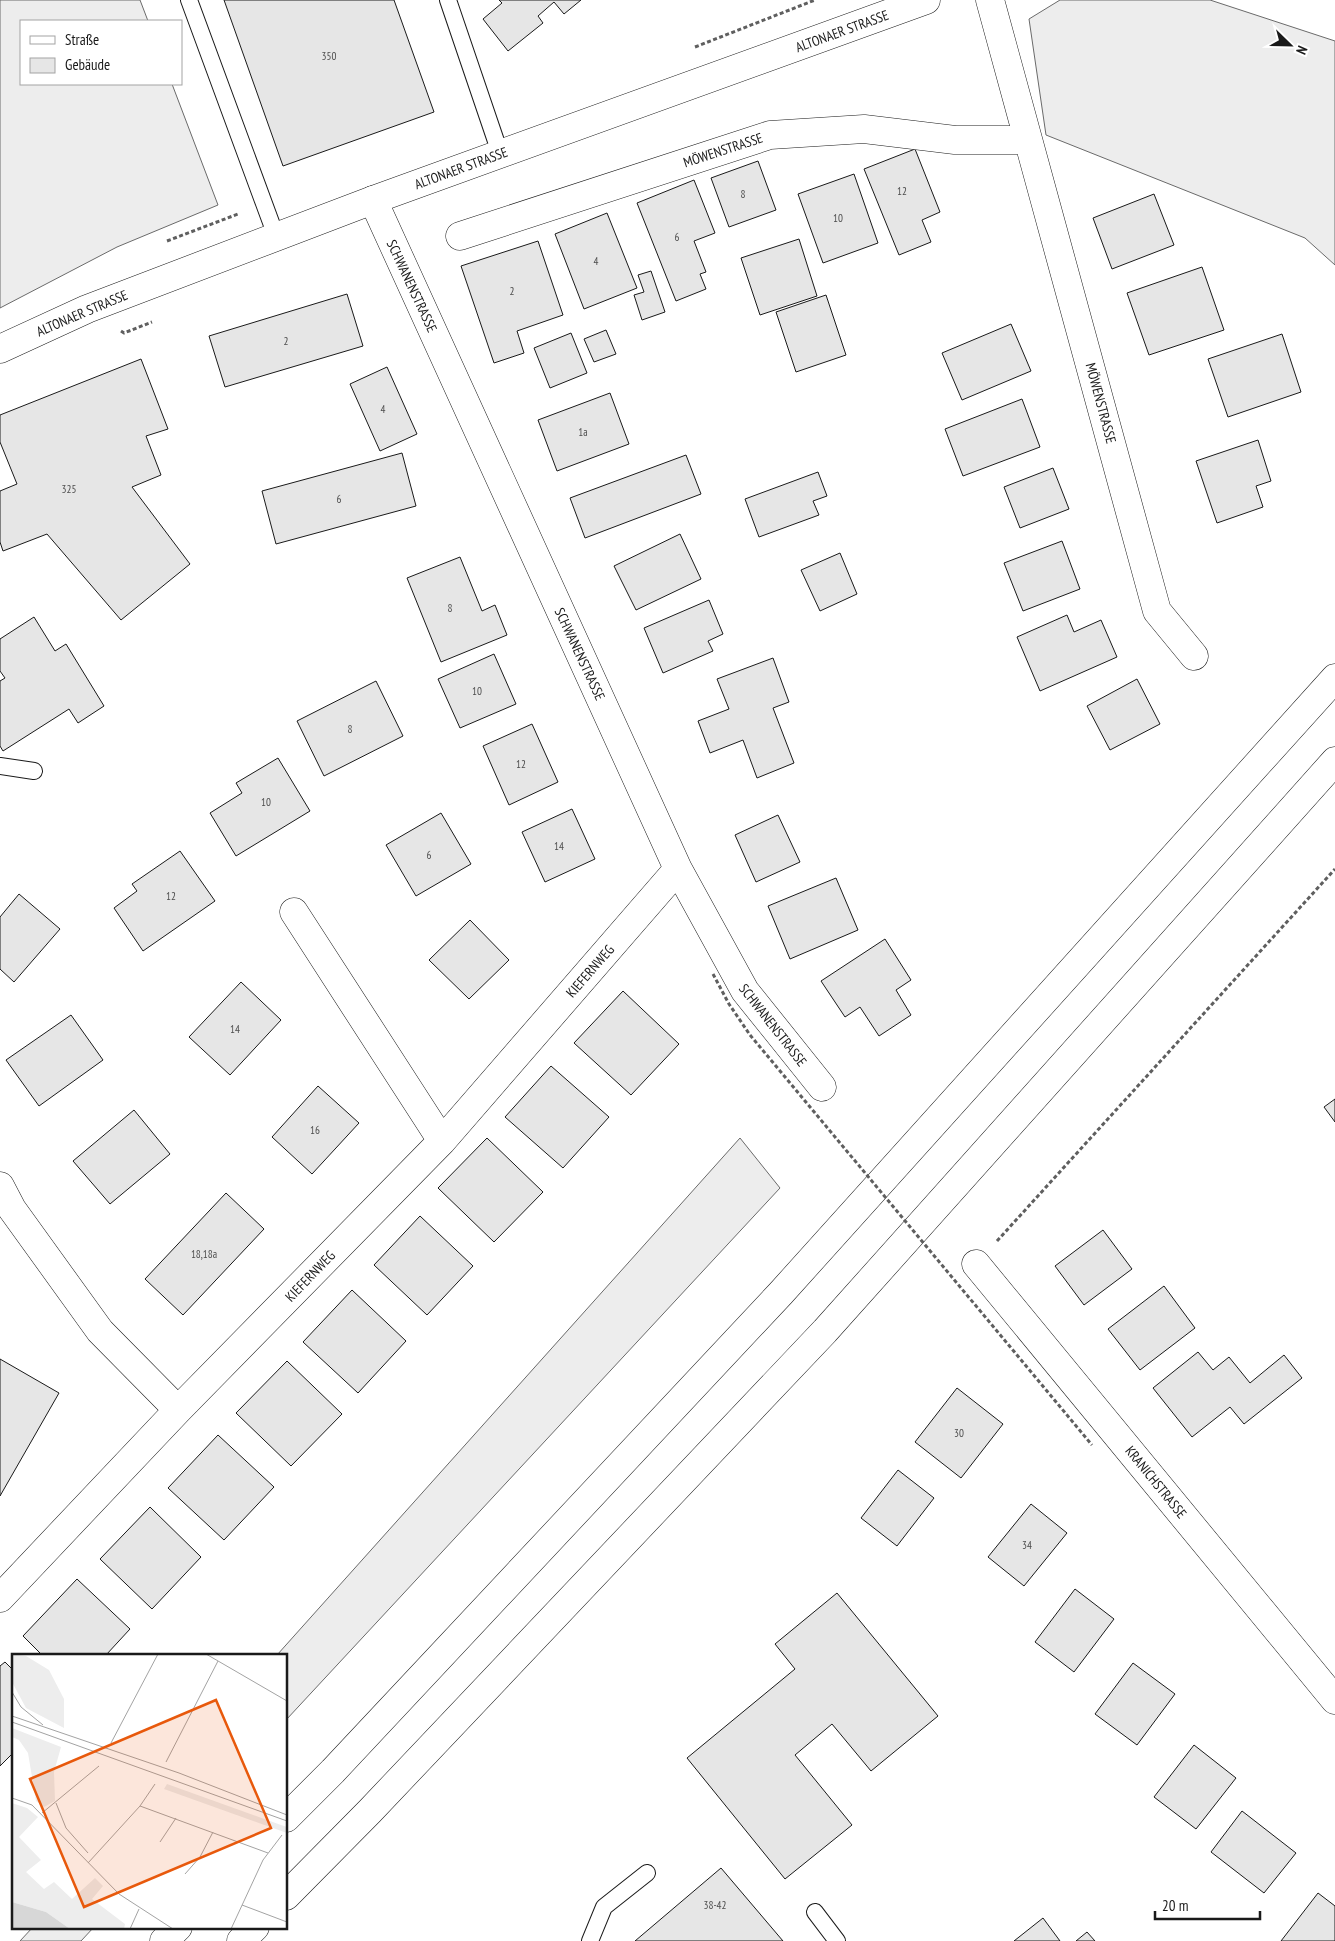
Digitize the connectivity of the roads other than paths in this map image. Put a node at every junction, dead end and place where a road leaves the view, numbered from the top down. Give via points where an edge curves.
1 (189, 0) edge
2 (448, 0) edge
3 (926, 0) edge
4 (990, 0) edge
5 (1028, 140) junction
6 (500, 153) junction
7 (373, 200) junction
8 (276, 236) junction
9 (460, 236) dead end
10 (0, 349) edge
11 (1194, 656) dead end
12 (1335, 678) edge
13 (1335, 761) edge
14 (0, 766) edge
15 (34, 771) dead end
16 (678, 869) junction
17 (294, 912) dead end
18 (822, 1087) dead end
19 (442, 1141) junction
20 (0, 1186) edge
21 (976, 1264) road end
22 (178, 1410) junction
23 (0, 1598) edge
24 (1335, 1700) edge
25 (288, 1816) edge
26 (647, 1873) dead end
27 (288, 1894) edge
28 (815, 1912) dead end
29 (177, 1928) edge
30 (254, 1928) edge
31 (164, 1941) edge
32 (241, 1941) edge
33 (590, 1941) edge
34 (837, 1941) edge

1 - 8 lane
2 - 6 lane
3 - 6 main road, ALTONAER STRASSE
4 - 5 main road, MÖWENSTRASSE
5 - 9 main road, MÖWENSTRASSE via 955,140 864,129 770,135
5 - 11 main road, MÖWENSTRASSE via 1157,611
6 - 7 main road, ALTONAER STRASSE
7 - 8 main road, ALTONAER STRASSE
7 - 16 main road, SCHWANENSTRASSE
8 - 10 main road, ALTONAER STRASSE via 87,309
12 - 25 main road via 781,1293
13 - 27 main road via 825,1331
14 - 15 lane
16 - 18 main road, SCHWANENSTRASSE via 745,991
16 - 19 main road, KIEFERNWEG
17 - 19 main road
19 - 22 main road, KIEFERNWEG
20 - 22 main road via 12,1209 100,1331
21 - 24 main road, KRANICHSTRASSE
22 - 23 main road, KIEFERNWEG
26 - 33 lane via 604,1907
28 - 34 lane
29 - 31 main road
30 - 32 main road

